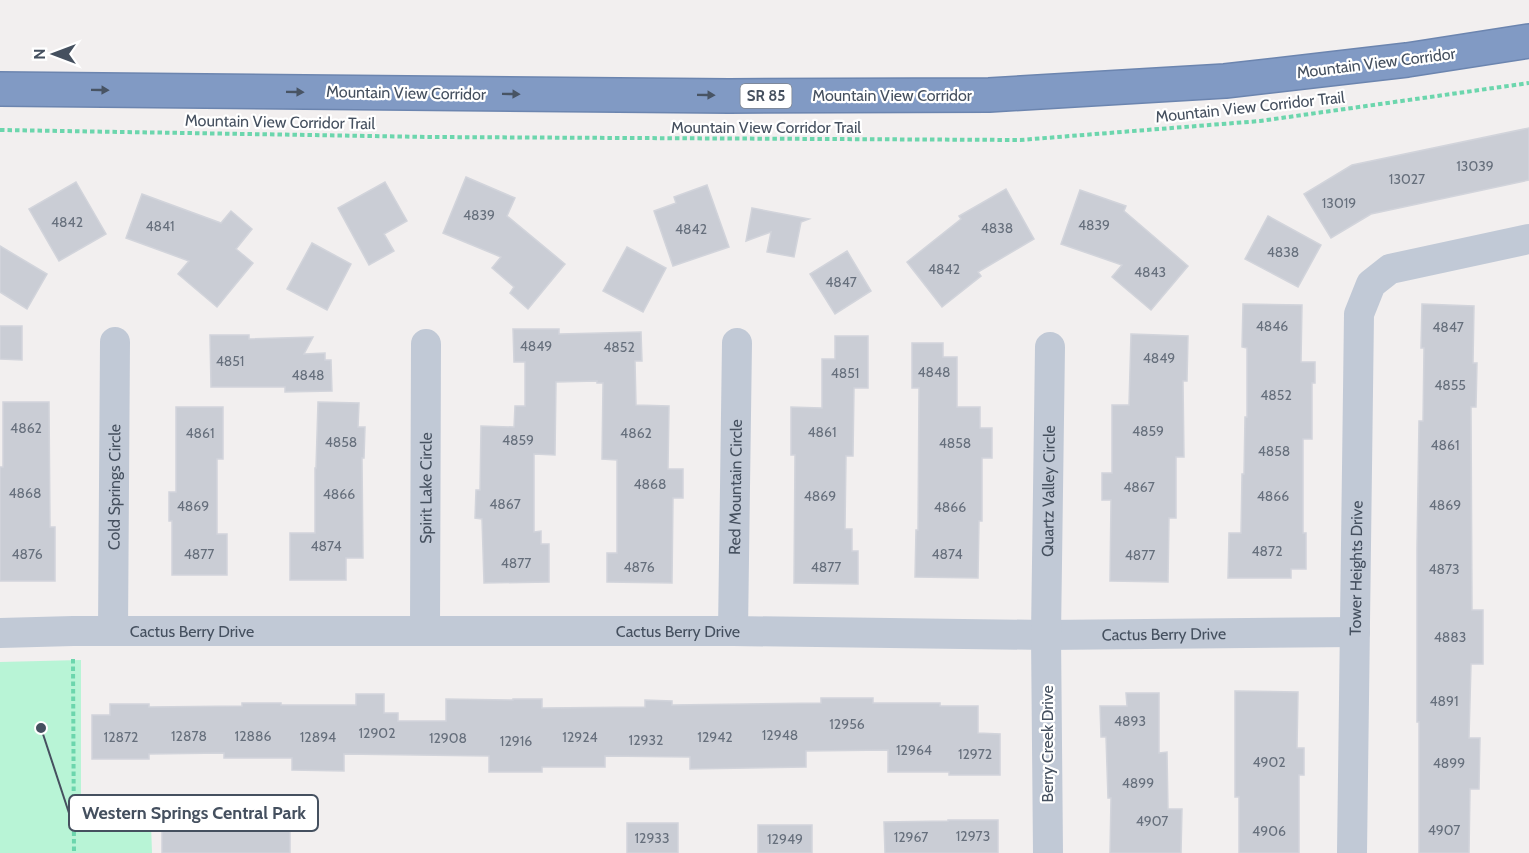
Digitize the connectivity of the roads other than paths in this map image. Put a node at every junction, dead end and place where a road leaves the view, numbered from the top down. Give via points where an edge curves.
1 (1529, 41) edge
2 (0, 89) edge
3 (1529, 239) edge
4 (115, 342) dead end
5 (737, 343) dead end
6 (426, 344) dead end
7 (1050, 347) dead end
8 (425, 630) junction
9 (113, 631) junction
10 (733, 631) junction
11 (1356, 632) junction
12 (0, 633) edge
13 (1046, 635) junction
14 (1048, 853) edge
15 (1352, 853) edge

2 -> 1 highway, Mountain View Corridor / SR 85 via 989,95 1225,81
3 - 11 street, Tower Heights Drive via 1390,268 1371,284 1359,314
4 - 9 street, Cold Springs Circle
5 - 10 street, Red Mountain Circle
6 - 8 street, Spirit Lake Circle
7 - 13 street, Quartz Valley Circle
8 - 9 street, Cactus Berry Drive
8 - 10 street, Cactus Berry Drive
9 - 12 street, Cactus Berry Drive
10 - 13 street, Cactus Berry Drive
11 - 13 street, Cactus Berry Drive
11 - 15 street, Tower Heights Drive
13 - 14 street, Berry Creek Drive

